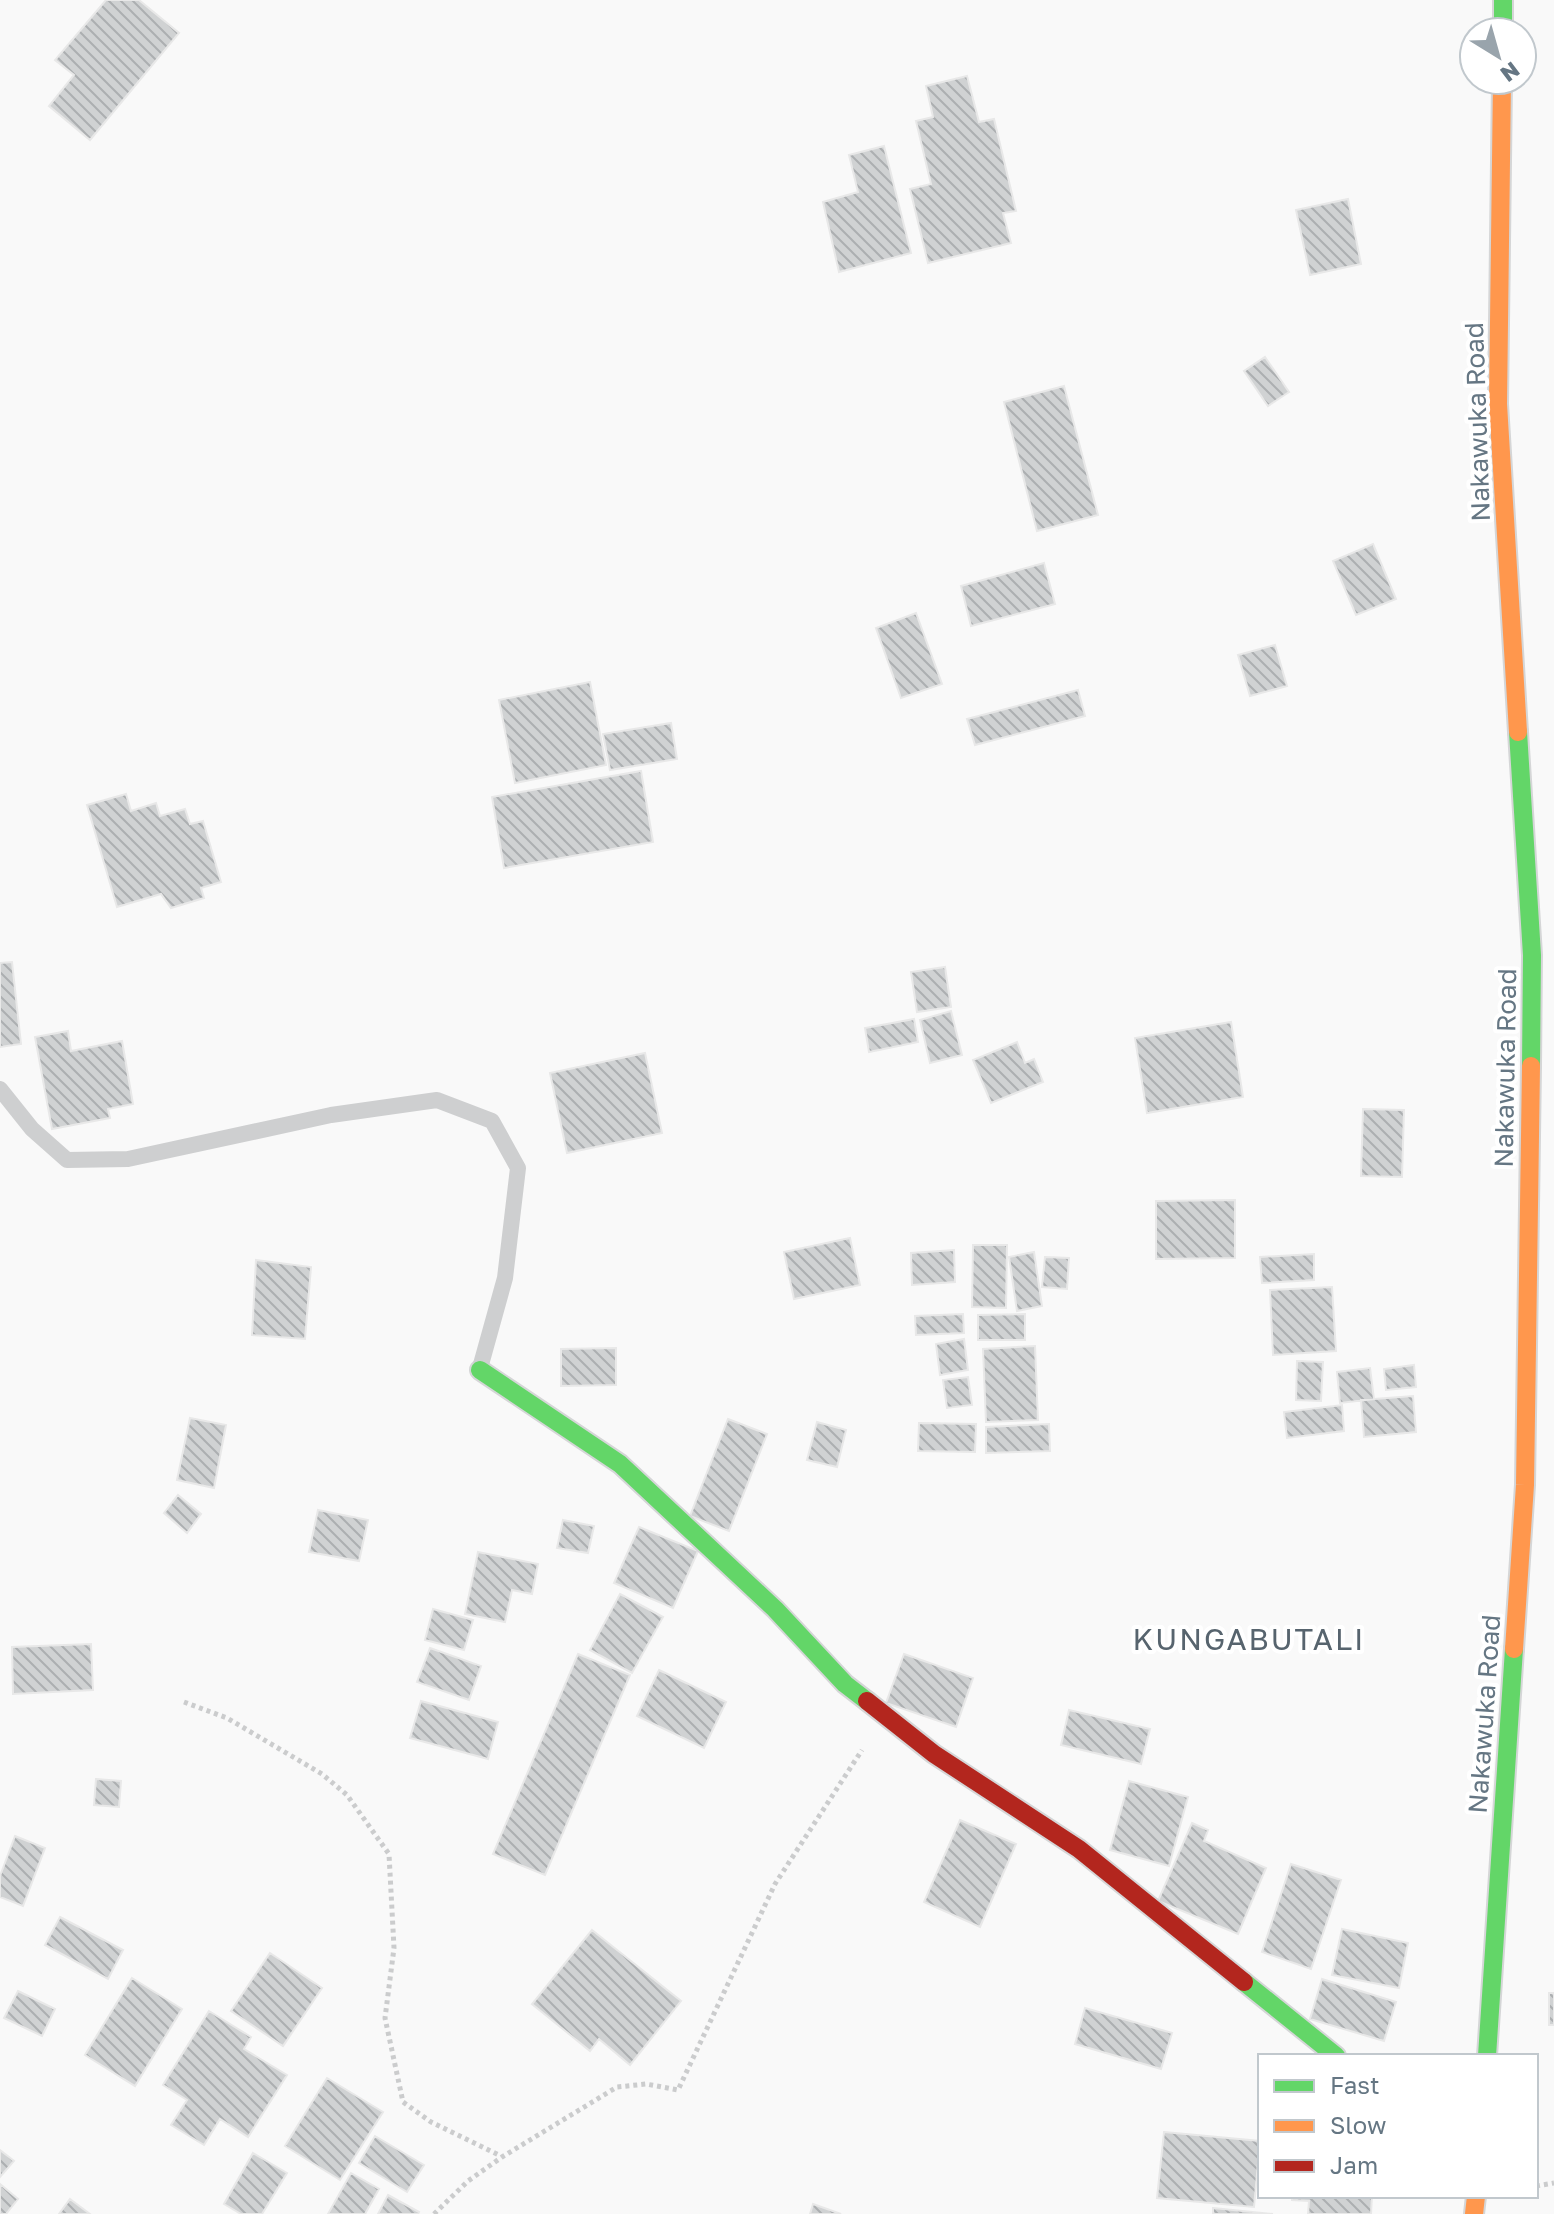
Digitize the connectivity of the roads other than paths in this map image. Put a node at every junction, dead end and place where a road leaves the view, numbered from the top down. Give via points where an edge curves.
1 (1502, 96) edge
2 (0, 1089) edge
3 (480, 1370) joint
4 (1334, 2054) edge
5 (1487, 2054) edge

1 - 5 main road, Nakawuka Road via 1498,404 1532,955 1525,1485
2 - 3 lane via 32,1129 67,1160 128,1159 331,1115 437,1100 492,1121 518,1168 505,1278
3 - 4 main road via 620,1464 775,1609 845,1684 886,1717 1079,1849

